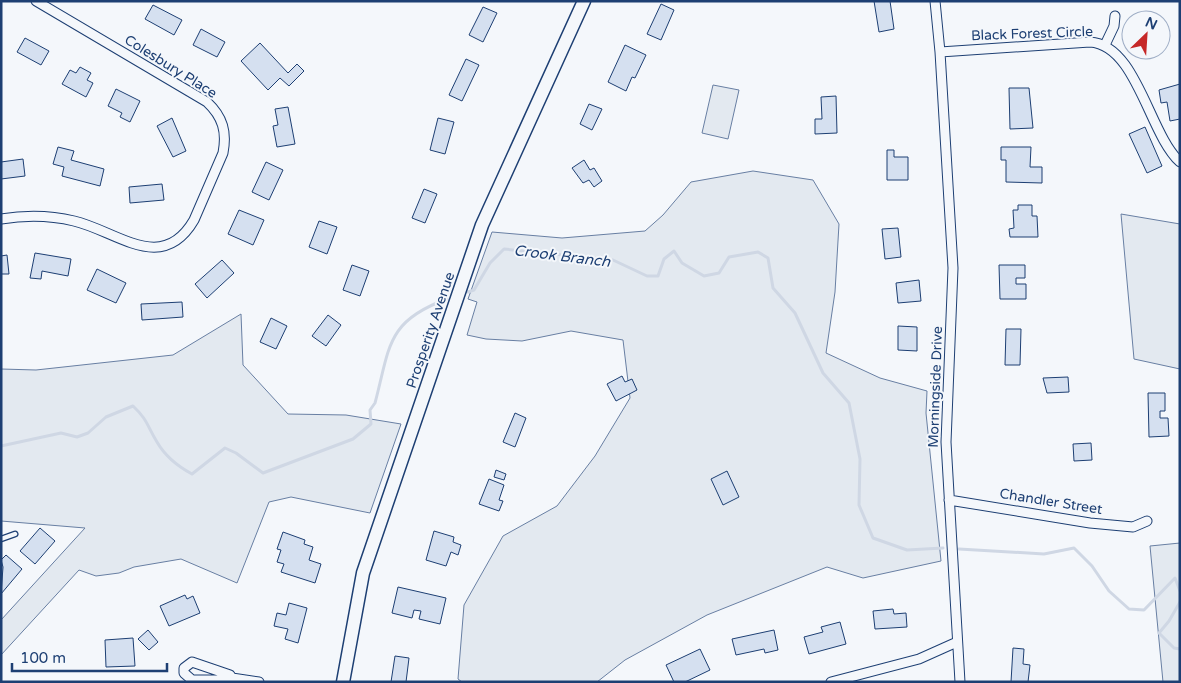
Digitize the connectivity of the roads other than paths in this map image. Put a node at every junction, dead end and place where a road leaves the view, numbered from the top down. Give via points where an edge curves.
1 (36, 1) edge
2 (584, 1) edge
3 (935, 1) edge
4 (1115, 16) dead end
5 (1105, 45) junction
6 (940, 52) junction
7 (1180, 162) edge
8 (1, 219) edge
9 (949, 500) junction
10 (1147, 521) dead end
11 (15, 534) dead end
12 (1, 539) edge
13 (957, 642) junction
14 (232, 678) junction
15 (259, 682) edge
16 (343, 682) edge
17 (831, 682) edge
18 (960, 682) edge

1 - 8 street, Colesbury Place via 207,102 222,120 225,143 194,220 181,238 171,244 139,246 77,221 55,216
2 - 16 main road, Prosperity Avenue via 498,186 476,243 363,573
3 - 6 street, Morningside Drive
4 - 5 street
5 - 6 street, Black Forest Circle via 1090,42
5 - 7 street, Black Forest Circle via 1124,65 1167,147
6 - 9 street, Morningside Drive via 953,268 946,400
9 - 10 street, Chandler Street via 1090,522 1133,526
9 - 13 street, Morningside Drive
11 - 12 lane
13 - 17 street via 911,661
13 - 18 street, Morningside Drive
14 - 14 street via 192,680 187,678 184,668 192,662 197,663
14 - 15 street

